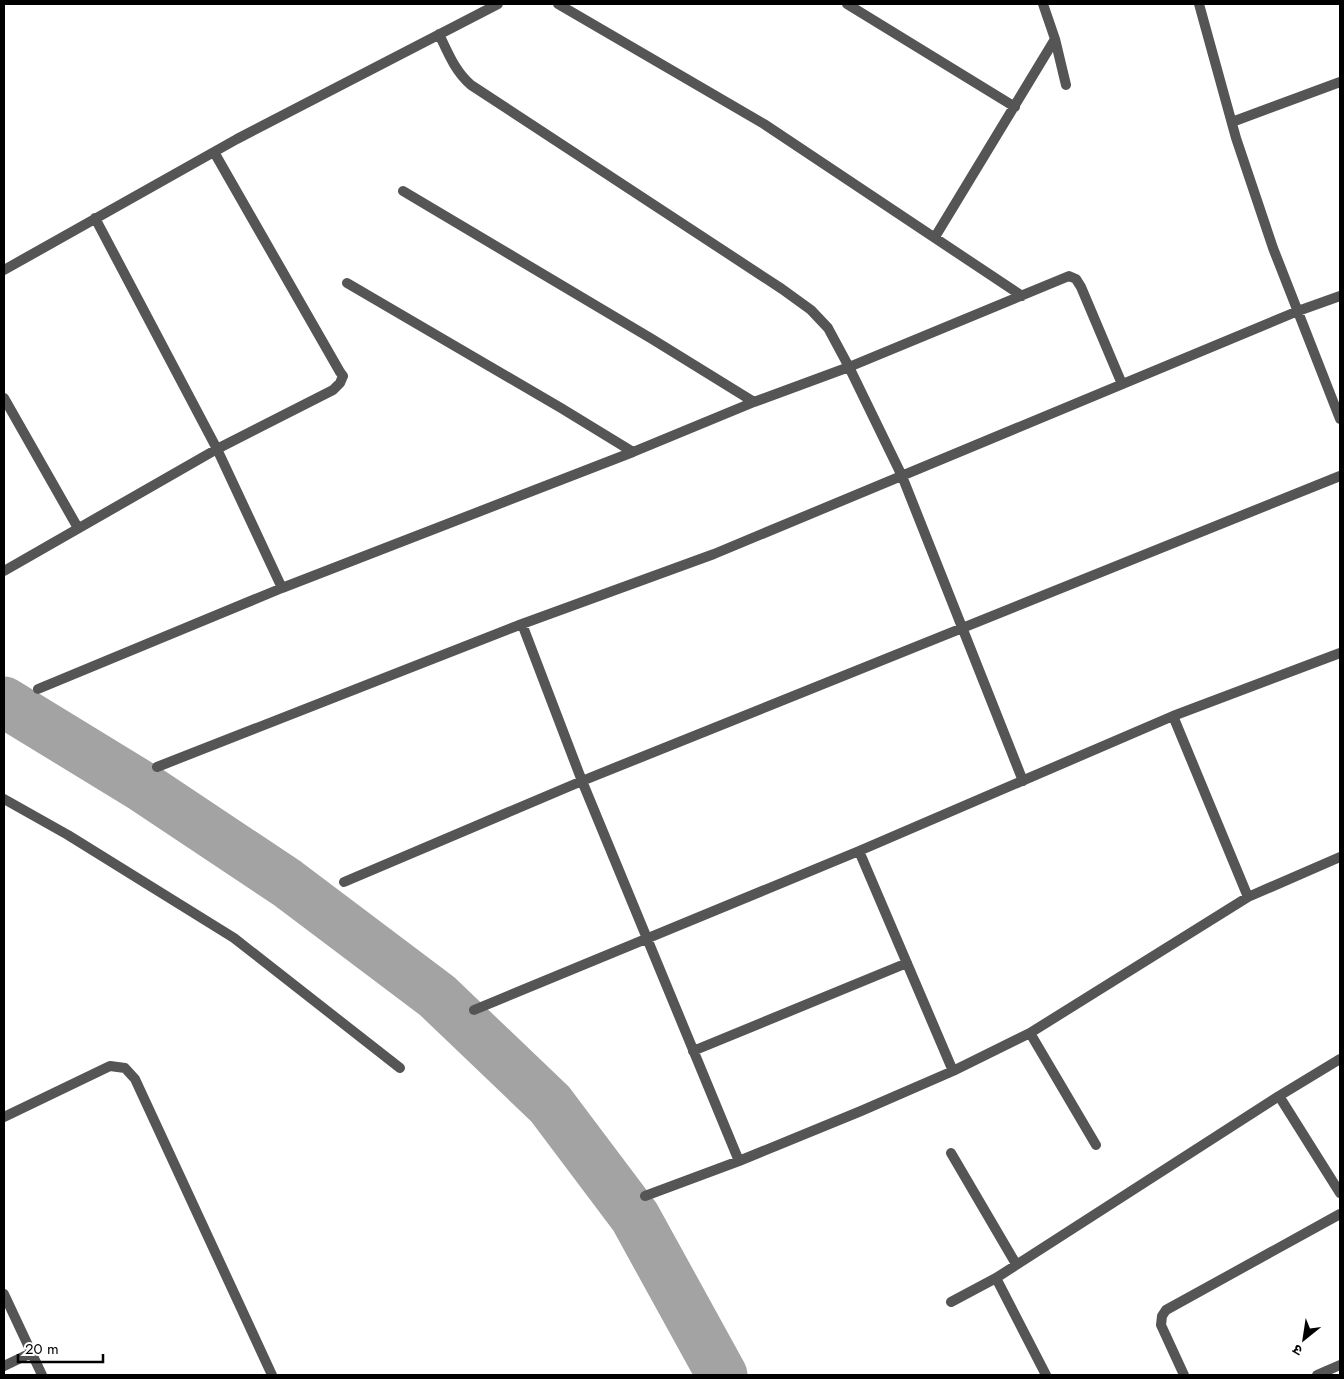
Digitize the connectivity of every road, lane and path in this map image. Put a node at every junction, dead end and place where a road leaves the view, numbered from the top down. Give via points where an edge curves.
1 (498, 4) edge
2 (558, 4) edge
3 (847, 4) edge
4 (1044, 4) edge
5 (1200, 4) edge
6 (439, 34) junction
7 (1055, 39) junction
8 (1340, 82) edge
9 (1066, 85) dead end
10 (1015, 106) junction
11 (1232, 122) junction
12 (214, 152) junction
13 (403, 191) dead end
14 (95, 218) junction
15 (935, 237) junction
16 (4, 270) edge
17 (347, 283) dead end
18 (1022, 296) junction
19 (1340, 296) edge
20 (1298, 311) junction
21 (849, 367) junction
22 (1122, 384) junction
23 (4, 398) edge
24 (754, 402) junction
25 (1340, 419) edge
26 (217, 449) junction
27 (633, 452) junction
28 (902, 476) junction
29 (1340, 476) edge
30 (78, 528) junction
31 (4, 571) edge
32 (282, 588) junction
33 (522, 624) junction
34 (962, 628) junction
35 (1340, 653) edge
36 (38, 689) dead end
37 (1173, 716) junction
38 (157, 767) dead end
39 (582, 781) junction
40 (1022, 781) junction
41 (4, 799) edge
42 (859, 851) junction
43 (1340, 857) edge
44 (344, 882) dead end
45 (1248, 897) junction
46 (646, 938) junction
47 (908, 963) junction
48 (474, 1010) dead end
49 (1030, 1033) junction
50 (693, 1051) junction
51 (1340, 1059) edge
52 (400, 1068) dead end
53 (953, 1071) junction
54 (1278, 1096) junction
55 (4, 1117) edge
56 (1096, 1145) dead end
57 (951, 1153) dead end
58 (739, 1161) junction
59 (1340, 1193) edge
60 (645, 1196) dead end
61 (1340, 1214) edge
62 (1016, 1264) junction
63 (996, 1278) junction
64 (4, 1294) edge
65 (951, 1302) dead end
66 (31, 1353) junction
67 (1340, 1365) edge
68 (4, 1366) edge
69 (42, 1375) edge
70 (272, 1375) edge
71 (1046, 1375) edge
72 (1184, 1375) edge
73 (1317, 1375) edge

1 - 6 street
2 - 15 street via 764,124
3 - 10 street
4 - 7 street
5 - 11 street
6 - 12 street
6 - 21 street via 461,77 471,85 811,310 828,328
7 - 9 street
7 - 10 street
8 - 11 street
10 - 15 street
11 - 20 street via 1273,248
12 - 14 street
12 - 26 street via 343,376 333,390
13 - 24 street
14 - 16 street
14 - 26 street
15 - 18 street
17 - 27 street
18 - 21 street
18 - 22 street via 1068,276 1076,279
19 - 20 street
20 - 22 street
20 - 25 street
21 - 24 street
21 - 28 street
22 - 28 street
23 - 30 street
24 - 27 street
26 - 30 street
26 - 32 street
27 - 32 street
28 - 33 street via 714,554
28 - 34 street
29 - 34 street
30 - 31 street
32 - 36 street
33 - 38 street
33 - 39 street
34 - 39 street
34 - 40 street
35 - 37 street
37 - 40 street
37 - 45 street
39 - 44 street
39 - 46 street
40 - 42 street
41 - 52 street via 234,938
42 - 46 street
42 - 47 street
43 - 45 street
45 - 49 street
46 - 48 street
46 - 50 street
47 - 50 street
47 - 53 street
49 - 53 street
49 - 56 street
50 - 58 street
51 - 54 street
53 - 58 street
54 - 59 street
54 - 62 street
55 - 70 street via 110,1066 124,1068 135,1079
57 - 62 street
58 - 60 street
61 - 72 street via 1166,1310 1161,1325
62 - 63 street
63 - 65 street
63 - 71 street
64 - 66 street
66 - 68 street
66 - 69 street
67 - 73 street

